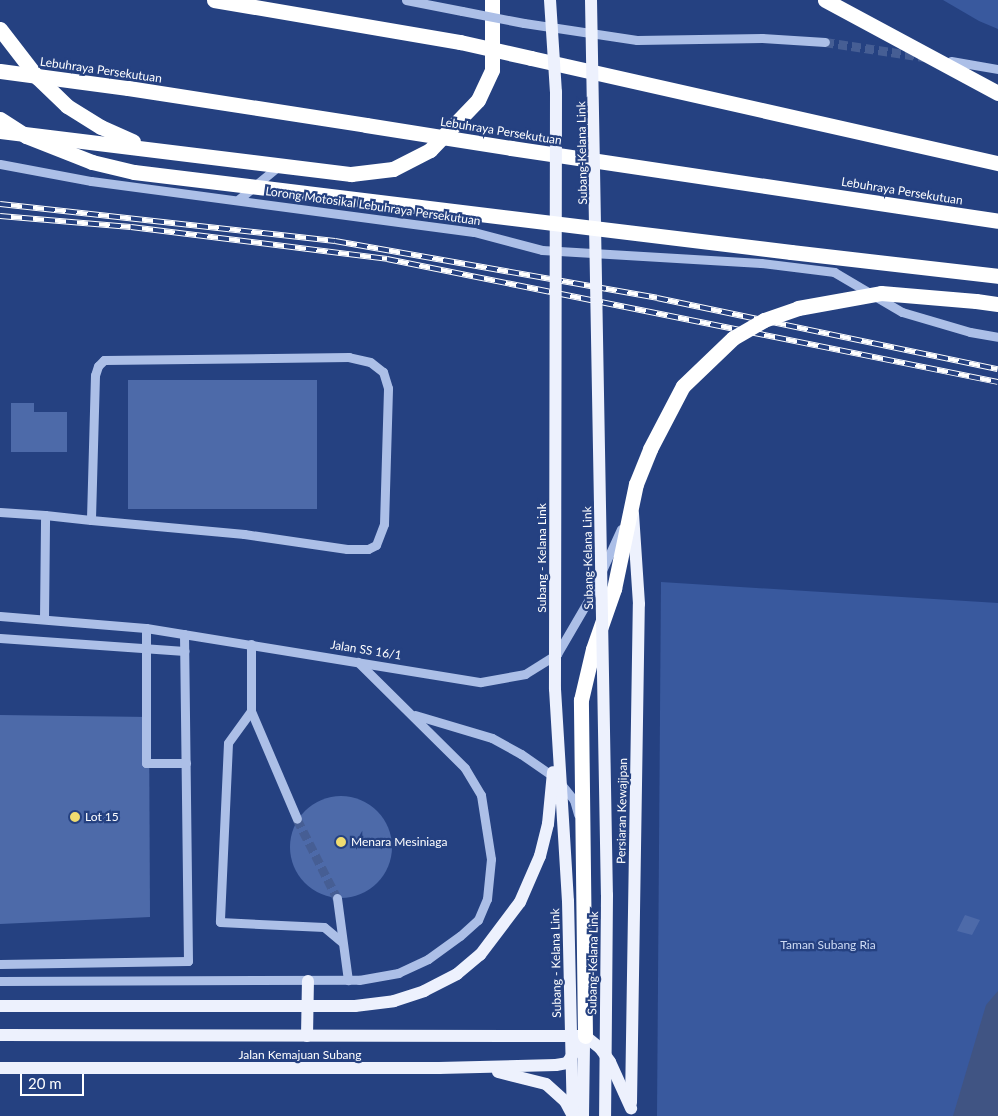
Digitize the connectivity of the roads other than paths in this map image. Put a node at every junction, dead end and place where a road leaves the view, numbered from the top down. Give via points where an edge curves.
1 (214, 0) edge
2 (406, 0) edge
3 (492, 0) edge
4 (550, 0) edge
5 (591, 0) edge
6 (825, 0) edge
7 (0, 29) edge
8 (825, 42) tunnel mouth
9 (950, 62) dead end
10 (998, 69) edge
11 (0, 71) edge
12 (998, 94) edge
13 (0, 119) edge
14 (0, 131) edge
15 (198, 153) junction
16 (998, 163) edge
17 (0, 164) edge
18 (280, 165) junction
19 (239, 199) junction
20 (998, 221) edge
21 (998, 276) edge
22 (998, 304) edge
23 (998, 337) edge
24 (632, 506) junction
25 (0, 512) edge
26 (45, 515) junction
27 (91, 520) junction
28 (0, 616) edge
29 (44, 619) junction
30 (146, 628) junction
31 (184, 634) junction
32 (0, 638) edge
33 (250, 644) junction
34 (147, 649) junction
35 (185, 651) junction
36 (358, 662) junction
37 (555, 688) junction
38 (251, 711) junction
39 (412, 714) junction
40 (186, 763) junction
41 (297, 819) tunnel mouth
42 (581, 821) junction
43 (337, 898) tunnel mouth
44 (342, 942) junction
45 (0, 964) edge
46 (348, 980) junction
47 (0, 981) edge
48 (308, 981) junction
49 (0, 1006) edge
50 (0, 1035) edge
51 (307, 1036) junction
52 (584, 1036) junction
53 (481, 1067) junction
54 (0, 1068) edge
55 (631, 1112) edge
56 (573, 1116) edge
57 (582, 1116) edge
58 (606, 1116) edge

1 - 16 highway, bridge via 460,42
2 - 8 street, bridge via 524,23 637,40 762,38
3 - 18 highway via 492,70 478,100 430,150 393,169 352,174
4 - 37 main road, Subang - Kelana Link, bridge via 556,92
5 - 58 main road, Subang-Kelana Link, bridge via 607,876
6 - 12 highway
7 - 15 highway via 37,77 67,106 134,142
9 - 10 street
11 - 20 highway, Lebuhraya Persekutuan, bridge
13 - 21 highway, bridge via 26,136 92,162 134,172
14 - 15 highway
15 - 18 highway
17 - 19 street, Lorong Motosikal Lebuhraya Persekutuan via 91,181
18 - 19 street
19 - 23 street, Lorong Motosikal Lebuhraya Persekutuan via 474,232 542,250 761,262 834,272 902,312
22 - 24 highway, bridge via 881,293 798,308 764,320 733,338 683,386 650,449
24 - 36 street, Jalan SS 16/1 via 589,599 557,654 526,674 481,682
24 - 42 highway via 614,588 593,649 581,700
24 - 55 main road, Persiaran Kewajipan via 639,604
25 - 26 street
26 - 27 street
26 - 29 street
27 - 27 street via 95,375 104,360 349,357 370,362 383,372 388,388 384,514 381,538 376,546 347,549 244,534
28 - 29 street, Jalan SS 16/1
29 - 30 street, Jalan SS 16/1
30 - 31 street, Jalan SS 16/1
30 - 34 street
31 - 33 street, Jalan SS 16/1
31 - 35 street
32 - 34 street
33 - 36 street, Jalan SS 16/1
33 - 38 street
34 - 35 street
34 - 40 street via 146,763
35 - 40 street
36 - 39 street
37 - 49 main road, bridge via 553,784 540,856 520,902 506,923 480,955 457,974 424,991 394,1001 355,1006
37 - 56 main road, Subang - Kelana Link, bridge via 568,901
38 - 41 street
38 - 44 street via 228,743 220,922 324,927
39 - 42 street via 492,738 542,767 558,779 574,800
39 - 46 street via 465,768 481,795 491,859 487,899 478,920 428,959 398,973
40 - 45 street via 188,961
42 - 52 highway
43 - 44 street
44 - 46 street
46 - 48 street
47 - 48 street via 183,978
48 - 51 main road
50 - 51 main road, Jalan Kemajuan Subang
51 - 52 main road, Jalan Kemajuan Subang
52 - 53 main road, Jalan Kemajuan Subang via 578,1051 567,1063
52 - 55 main road via 600,1048 610,1062
52 - 57 main road
53 - 54 main road, Jalan Kemajuan Subang
53 - 56 main road via 546,1084 565,1100

